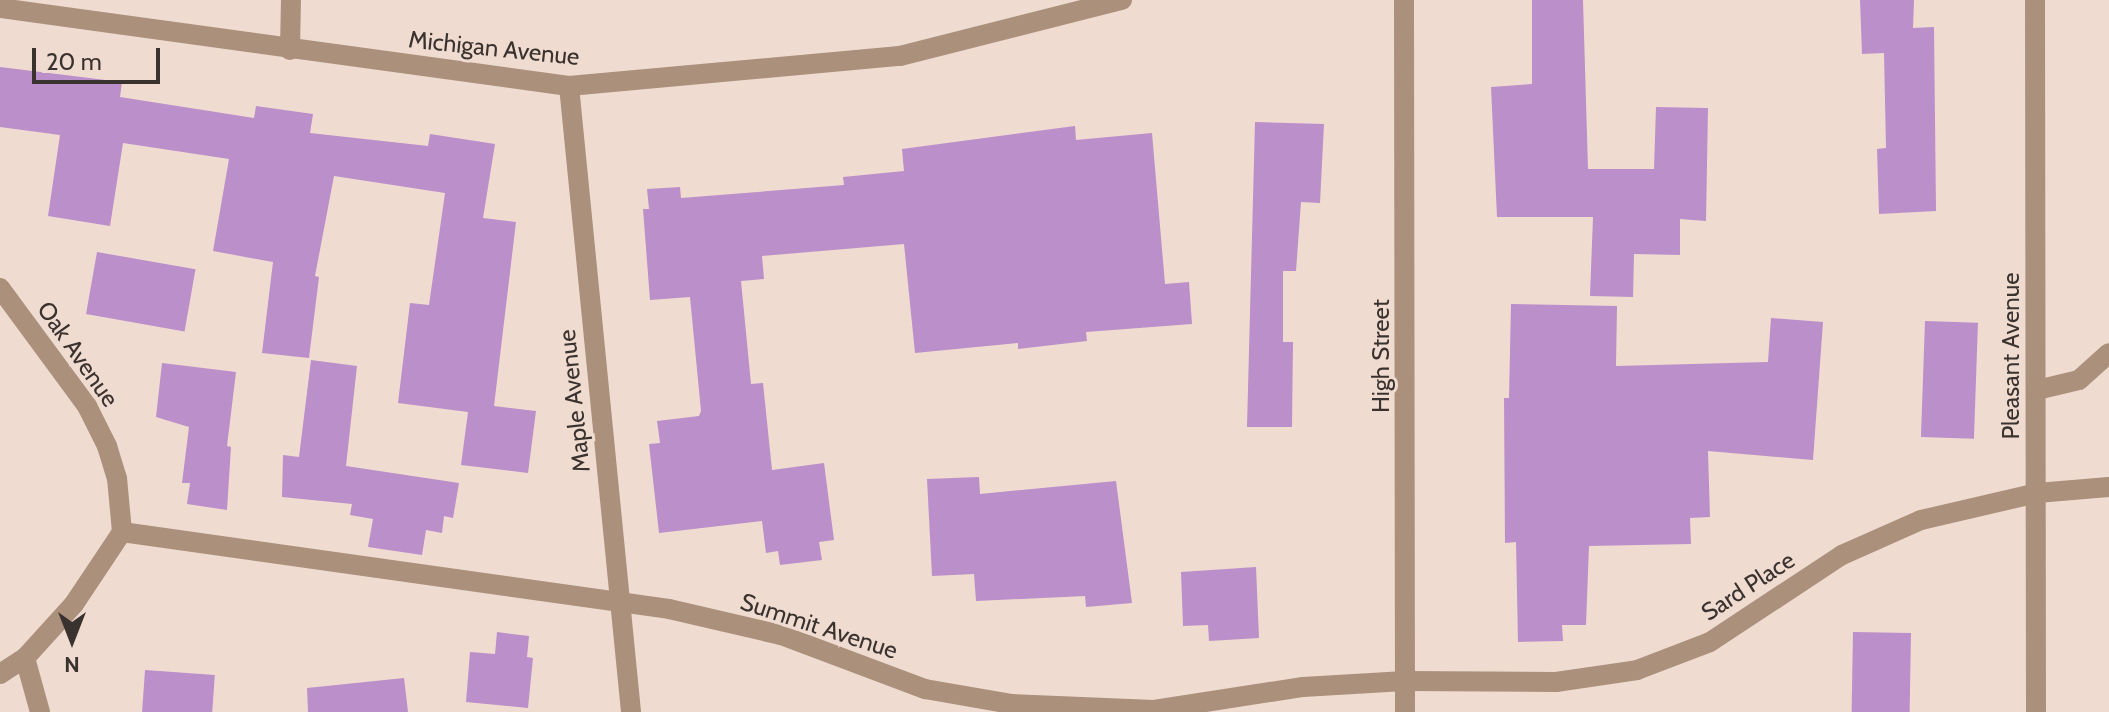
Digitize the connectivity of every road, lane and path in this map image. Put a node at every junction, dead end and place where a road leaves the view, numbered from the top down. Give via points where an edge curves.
1 (291, 0) edge
2 (1122, 0) edge
3 (1404, 0) edge
4 (2035, 0) edge
5 (0, 8) edge
6 (290, 50) junction
7 (569, 86) junction
8 (0, 288) edge
9 (2109, 353) edge
10 (2037, 390) junction
11 (2109, 487) edge
12 (2037, 493) junction
13 (122, 532) junction
14 (620, 603) junction
15 (25, 658) junction
16 (0, 674) edge
17 (1405, 681) junction
18 (1154, 711) edge
19 (40, 712) edge
20 (631, 712) edge
21 (1405, 712) edge
22 (2036, 712) edge

1 - 6 street
2 - 7 street, Michigan Avenue via 900,56
3 - 17 street, High Street
4 - 10 street, Pleasant Avenue
5 - 6 street, Michigan Avenue
6 - 7 street, Michigan Avenue
7 - 14 street, Maple Avenue
8 - 13 street, Oak Avenue via 87,406 117,478
9 - 10 street via 2079,380
10 - 12 street, Pleasant Avenue
11 - 12 street, Sard Place
12 - 17 street, Sard Place via 1921,520 1842,555 1710,642 1637,670 1556,682
12 - 22 street, Pleasant Avenue
13 - 14 street, Summit Avenue
13 - 15 street via 74,604
14 - 18 street, Summit Avenue via 781,635 925,689 1057,708
14 - 20 street, Maple Avenue
15 - 16 street
15 - 19 street
17 - 18 street, Summit Avenue via 1303,687
17 - 21 street, High Street

